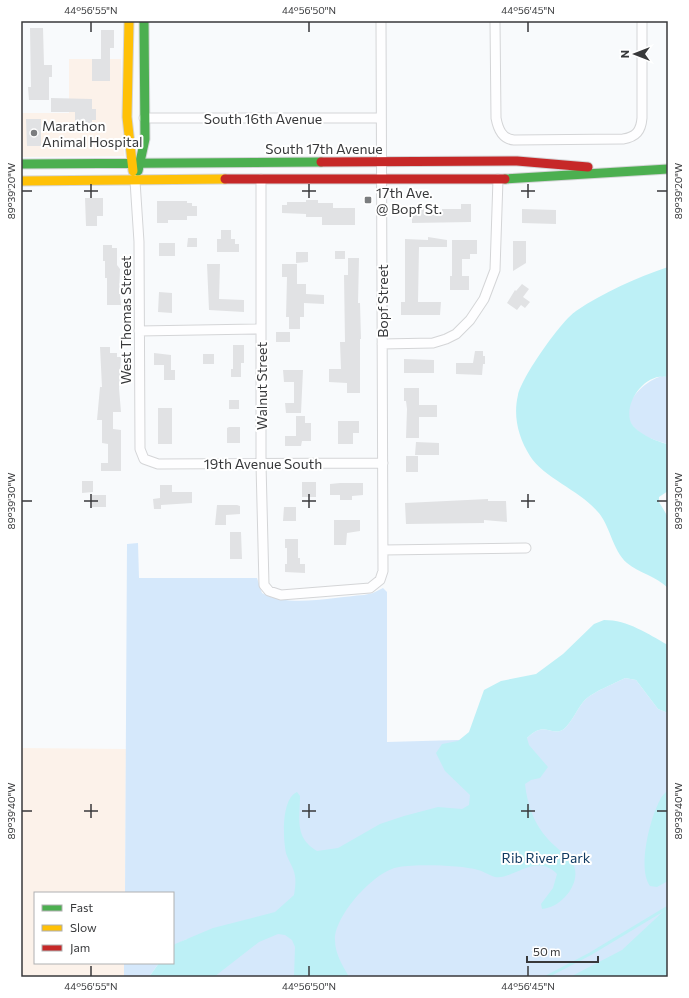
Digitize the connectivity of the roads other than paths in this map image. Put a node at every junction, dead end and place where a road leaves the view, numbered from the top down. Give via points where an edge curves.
1 (129, 21) edge
2 (144, 21) edge
3 (381, 21) edge
4 (494, 21) edge
5 (642, 21) edge
6 (144, 118) junction
7 (381, 118) junction
8 (382, 162) junction
9 (21, 164) edge
10 (136, 164) junction
11 (668, 169) edge
12 (626, 171) junction
13 (382, 178) junction
14 (261, 179) junction
15 (498, 179) junction
16 (135, 181) junction
17 (21, 182) edge
18 (261, 329) junction
19 (139, 331) junction
20 (382, 344) junction
21 (144, 459) joint
22 (383, 463) junction
23 (261, 464) junction
24 (526, 548) dead end
25 (383, 550) junction
26 (380, 580) joint

1 - 10 main road, West Thomas Street via 128,119
2 - 6 main road, West Thomas Street
3 - 7 street, Bopf Street
4 - 5 street via 495,108 499,130 509,140 633,137 638,132 642,118
6 - 7 street, South 16th Avenue
6 - 10 main road, West Thomas Street via 144,143
7 - 8 street, Bopf Street
8 - 10 main road, South 17th Avenue
8 - 12 main road, South 17th Avenue via 526,161
8 - 13 street, Bopf Street
9 - 10 main road, South 17th Avenue
10 - 16 main road, West Thomas Street
11 - 12 main road, South 17th Avenue
12 - 15 main road, South 17th Avenue
13 - 14 main road, South 17th Avenue
13 - 15 main road, South 17th Avenue
13 - 20 street, Bopf Street
14 - 16 main road, South 17th Avenue
14 - 18 street, Walnut Street
15 - 20 street via 495,270 478,308 456,334 446,339 433,343
16 - 17 main road, South 17th Avenue
16 - 19 street, West Thomas Street via 139,236
18 - 19 street
18 - 23 street, Walnut Street
19 - 21 street, West Thomas Street via 140,449
20 - 22 street, Bopf Street
21 - 23 street, 19th Avenue South via 158,464
22 - 23 street, 19th Avenue South
22 - 25 street, Bopf Street
23 - 26 street, Walnut Street via 263,579 269,591 281,595 370,588
24 - 25 street
25 - 26 street, Bopf Street via 383,571

